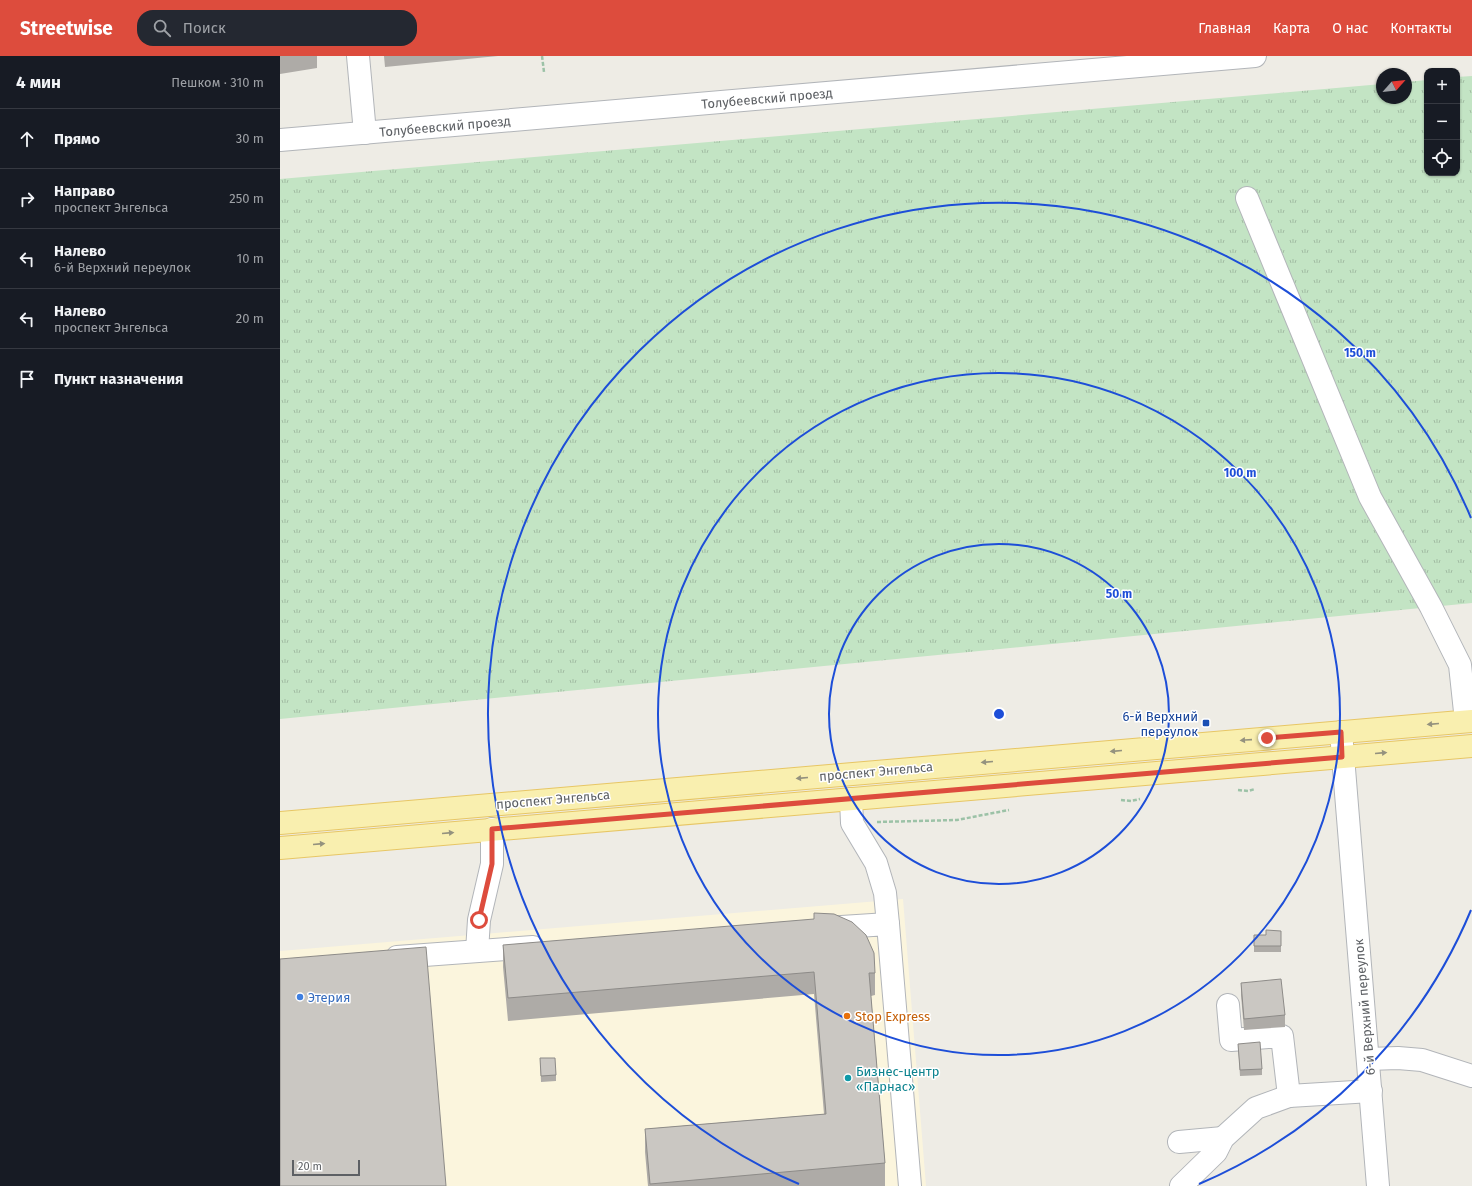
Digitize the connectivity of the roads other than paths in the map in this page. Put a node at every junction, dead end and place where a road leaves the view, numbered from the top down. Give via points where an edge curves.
1 (358, 56) edge
2 (1255, 56) edge
3 (365, 133) junction
4 (280, 140) edge
5 (1247, 198) dead end
6 (1469, 721) edge
7 (1341, 732) junction
8 (1472, 746) edge
9 (1342, 757) junction
10 (851, 799) junction
11 (280, 823) edge
12 (492, 829) junction
13 (280, 848) edge
14 (888, 924) junction
15 (809, 929) edge
16 (556, 946) edge
17 (477, 950) junction
18 (374, 959) edge
19 (1228, 1005) dead end
20 (1368, 1059) junction
21 (1472, 1076) edge
22 (1371, 1091) junction
23 (1289, 1096) junction
24 (1223, 1138) junction
25 (1179, 1142) dead end
26 (910, 1186) edge
27 (1181, 1186) edge
28 (1378, 1186) edge

1 - 3 street
2 - 3 street, Толубеевский проезд
3 - 4 street, Толубеевский проезд
5 - 6 street via 1370,497 1460,665
6 -> 7 main road, проспект Энгельса
7 - 9 street, 6-й Верхний переулок
7 -> 11 main road, проспект Энгельса
9 -> 8 main road, проспект Энгельса
9 - 10 main road, проспект Энгельса
9 - 20 street, 6-й Верхний переулок
10 - 12 main road, проспект Энгельса
10 - 14 street via 852,823 876,863 885,893
13 -> 12 main road, проспект Энгельса
12 - 17 street via 492,864 479,920
14 - 15 street
14 - 26 street
16 - 17 street
17 - 18 street
19 - 23 street via 1231,1040 1282,1036
20 - 21 street via 1422,1060
20 - 22 street, 6-й Верхний переулок
22 - 23 street
22 - 28 street, 6-й Верхний переулок
23 - 24 street via 1256,1108
24 - 25 street
24 - 27 street via 1216,1152

